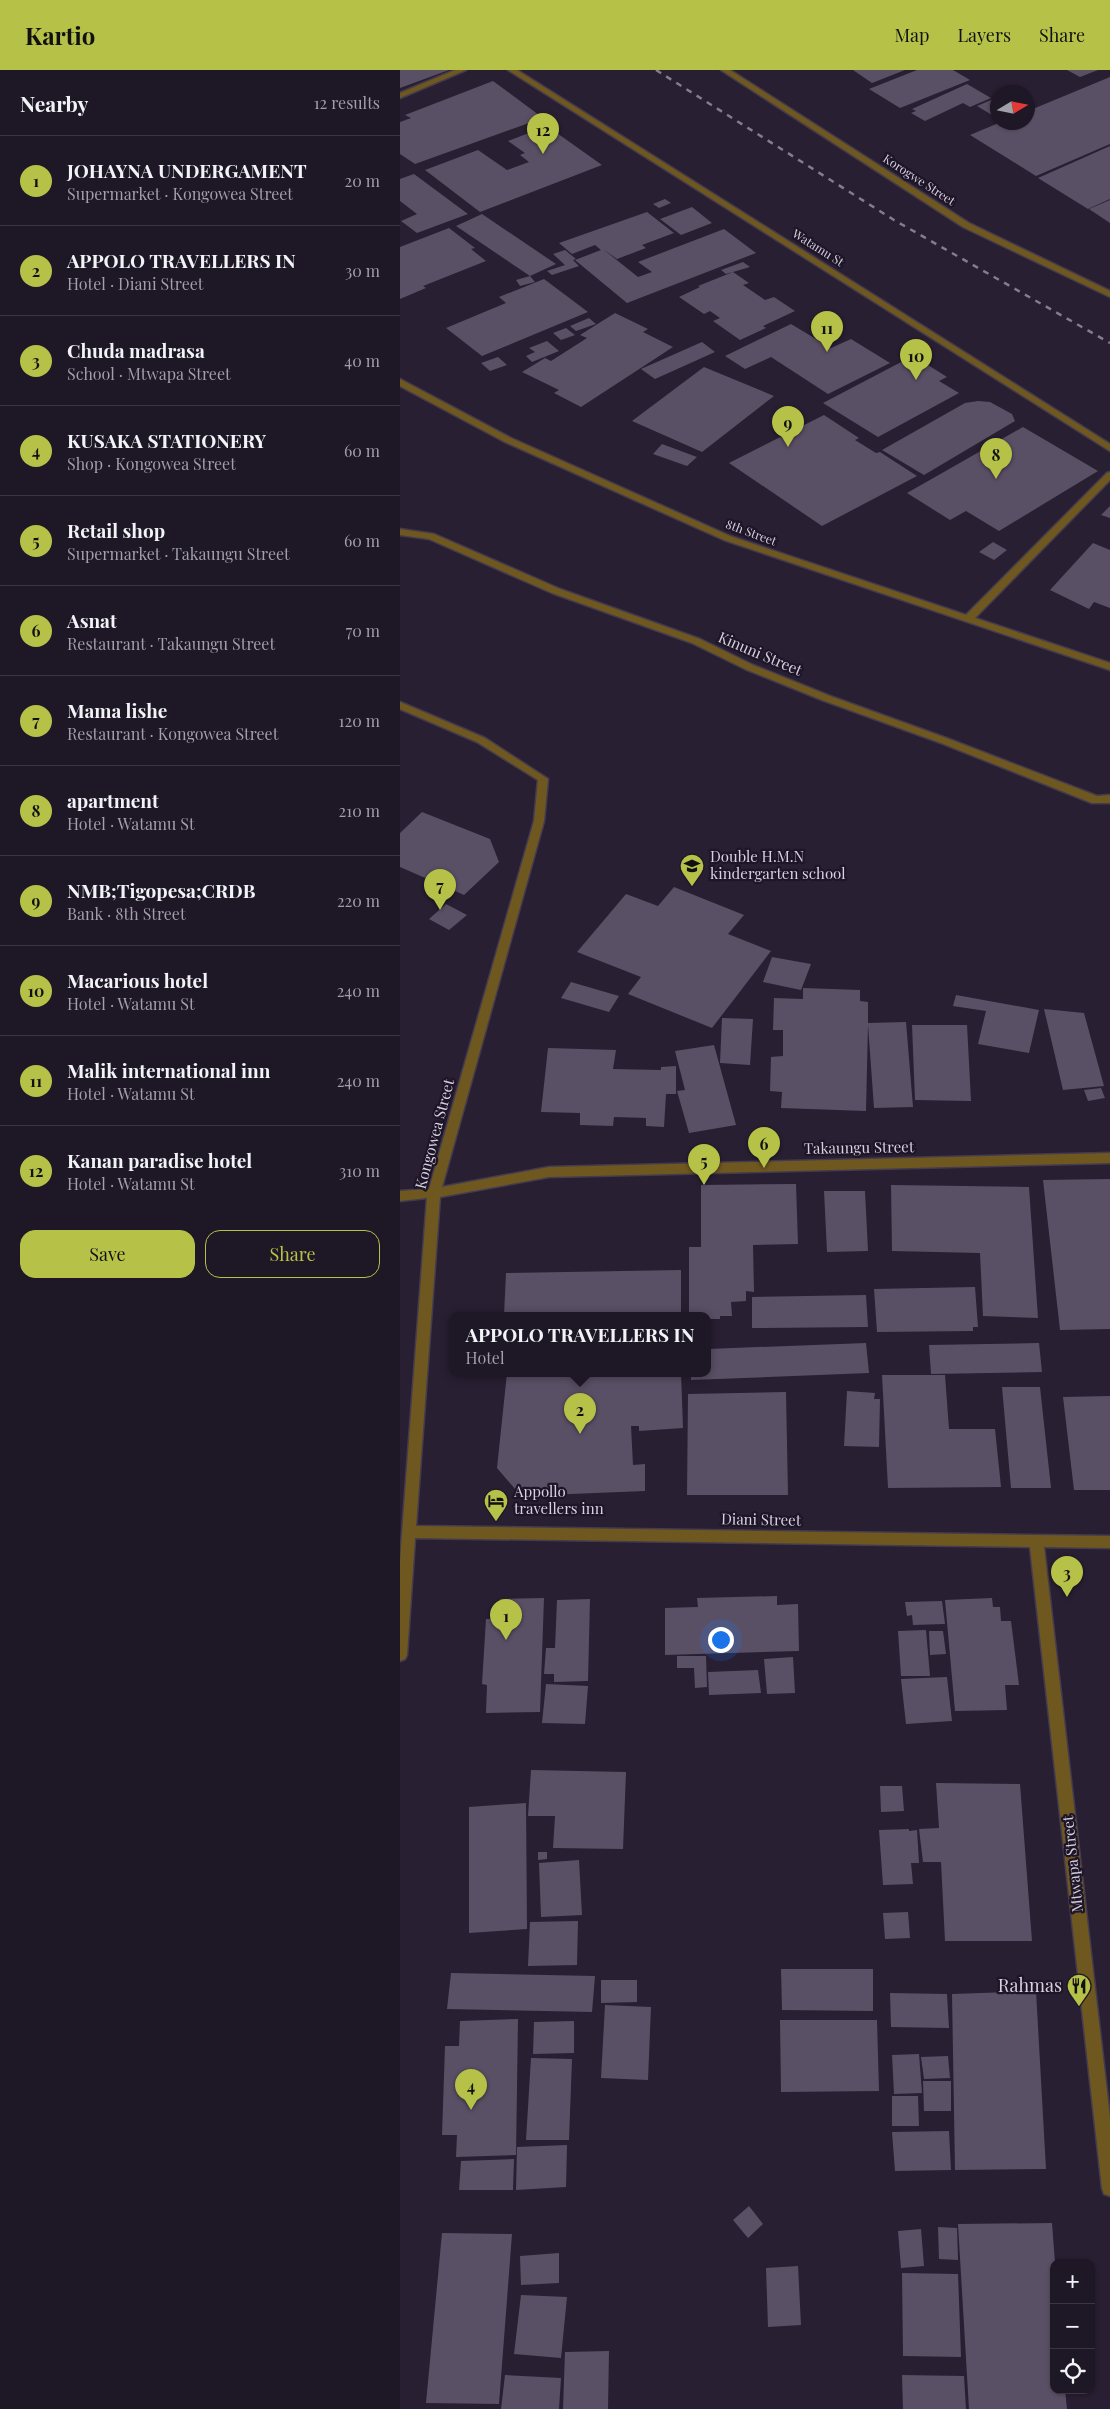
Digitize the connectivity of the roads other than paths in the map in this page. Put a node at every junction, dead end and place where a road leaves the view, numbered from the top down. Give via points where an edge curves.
1 (462, 70) edge
2 (512, 70) edge
3 (725, 70) edge
4 (400, 96) edge
5 (1110, 294) edge
6 (400, 382) edge
7 (1110, 448) edge
8 (1110, 475) edge
9 (400, 532) edge
10 (968, 619) junction
11 (1110, 667) edge
12 (400, 705) edge
13 (1110, 799) edge
14 (1110, 1158) edge
15 (434, 1193) junction
16 (400, 1196) edge
17 (411, 1532) junction
18 (1036, 1541) junction
19 (1110, 1542) edge
20 (400, 1655) edge
21 (1110, 2188) edge

1 - 4 street
2 - 7 street, Watamu St
3 - 5 street, Korogwe Street via 966,225
6 - 10 street, 8th Street via 508,440 727,538
8 - 10 street
9 - 13 street, Kinuni Street via 431,536 556,591 696,641 749,667 826,698 1096,800
10 - 11 street, 8th Street
12 - 15 street, Kongowea Street via 481,740 543,779 539,821
14 - 15 street, Takaungu Street via 549,1172
15 - 16 street, Takaungu Street
15 - 17 street, Kongowea Street
17 - 18 street, Diani Street
17 - 20 street, Kongowea Street
18 - 19 street, Diani Street
18 - 21 street, Mtwapa Street

